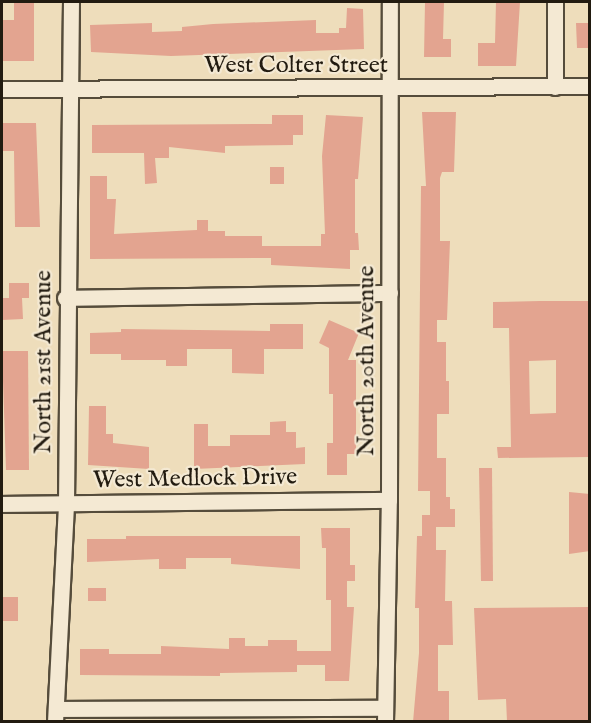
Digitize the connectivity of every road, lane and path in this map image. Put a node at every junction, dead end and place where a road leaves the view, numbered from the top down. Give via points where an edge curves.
1 (71, 2) edge
2 (390, 2) edge
3 (555, 2) edge
4 (590, 86) edge
5 (70, 87) junction
6 (555, 87) junction
7 (2, 89) edge
8 (389, 89) junction
9 (390, 293) junction
10 (65, 298) junction
11 (389, 500) junction
12 (66, 503) junction
13 (2, 504) edge
14 (56, 715) edge
15 (385, 715) edge

1 - 5 street, North 21st Avenue
2 - 8 street, North 20th Avenue
3 - 6 street
4 - 6 street, West Colter Street
5 - 7 street, West Colter Street
5 - 8 street, West Colter Street
5 - 10 street, North 21st Avenue
6 - 8 street, West Colter Street
8 - 9 street, North 20th Avenue
9 - 10 street
9 - 11 street, North 20th Avenue
10 - 12 street, North 21st Avenue
11 - 12 street, West Medlock Drive
11 - 15 street, North 20th Avenue
12 - 13 street, West Medlock Drive
12 - 14 street, North 21st Avenue
14 - 15 street

